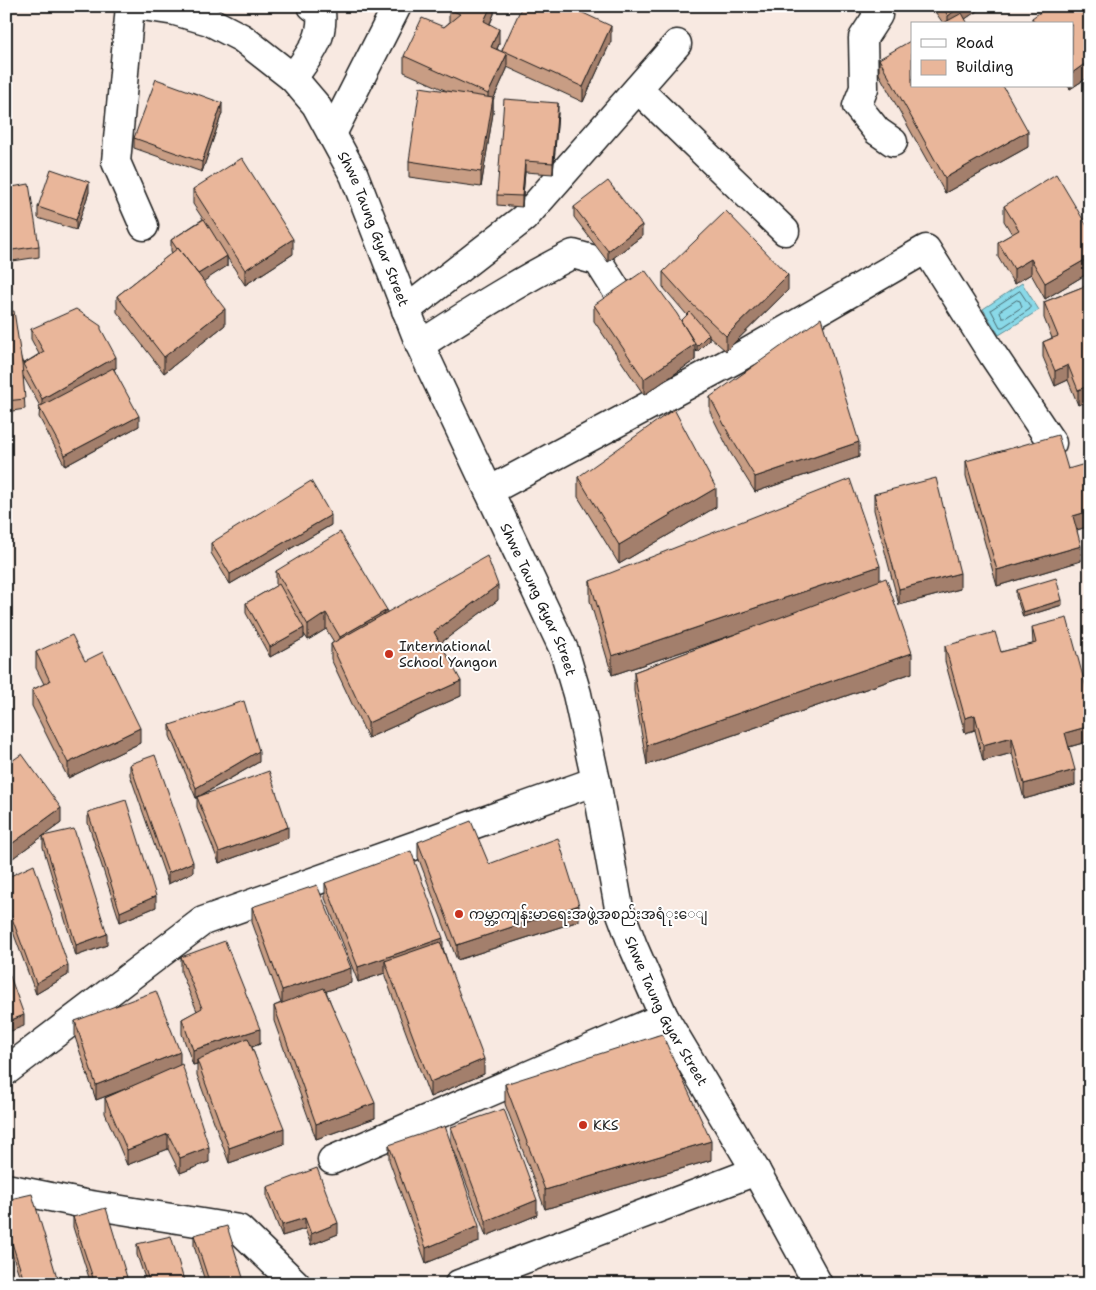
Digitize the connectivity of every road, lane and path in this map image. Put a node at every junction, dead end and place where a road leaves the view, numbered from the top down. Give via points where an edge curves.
1 (130, 6) edge
2 (143, 6) edge
3 (312, 6) edge
4 (397, 6) edge
5 (874, 6) edge
6 (677, 44) dead end
7 (293, 78) junction
8 (638, 89) junction
9 (332, 134) junction
10 (893, 142) dead end
11 (144, 226) dead end
12 (785, 231) dead end
13 (617, 291) edge
14 (406, 310) junction
15 (420, 345) junction
16 (1052, 442) edge
17 (489, 492) junction
18 (596, 781) junction
19 (664, 1017) junction
20 (6, 1071) edge
21 (332, 1160) dead end
22 (756, 1172) junction
23 (6, 1188) edge
24 (296, 1284) edge
25 (459, 1284) edge
26 (818, 1284) edge

1 - 11 street via 116,162
2 - 7 street, Shwe Taung Gyar Street via 209,21 242,38
3 - 7 street via 321,12 322,26 316,46
4 - 9 street
5 - 10 street via 878,15 863,38 864,88 856,106 877,131
6 - 8 street
7 - 9 street, Shwe Taung Gyar Street via 316,105
8 - 12 street
8 - 14 street via 524,218
9 - 14 street, Shwe Taung Gyar Street via 354,175
13 - 15 street via 598,261 573,254 476,308
14 - 15 street, Shwe Taung Gyar Street
15 - 17 street, Shwe Taung Gyar Street
16 - 17 street via 926,248 736,359
17 - 18 street, Shwe Taung Gyar Street via 564,650
18 - 19 street, Shwe Taung Gyar Street via 619,908
18 - 20 street via 203,921
19 - 21 street
19 - 22 street, Shwe Taung Gyar Street
22 - 25 street
22 - 26 street, Shwe Taung Gyar Street
23 - 24 street via 239,1229

